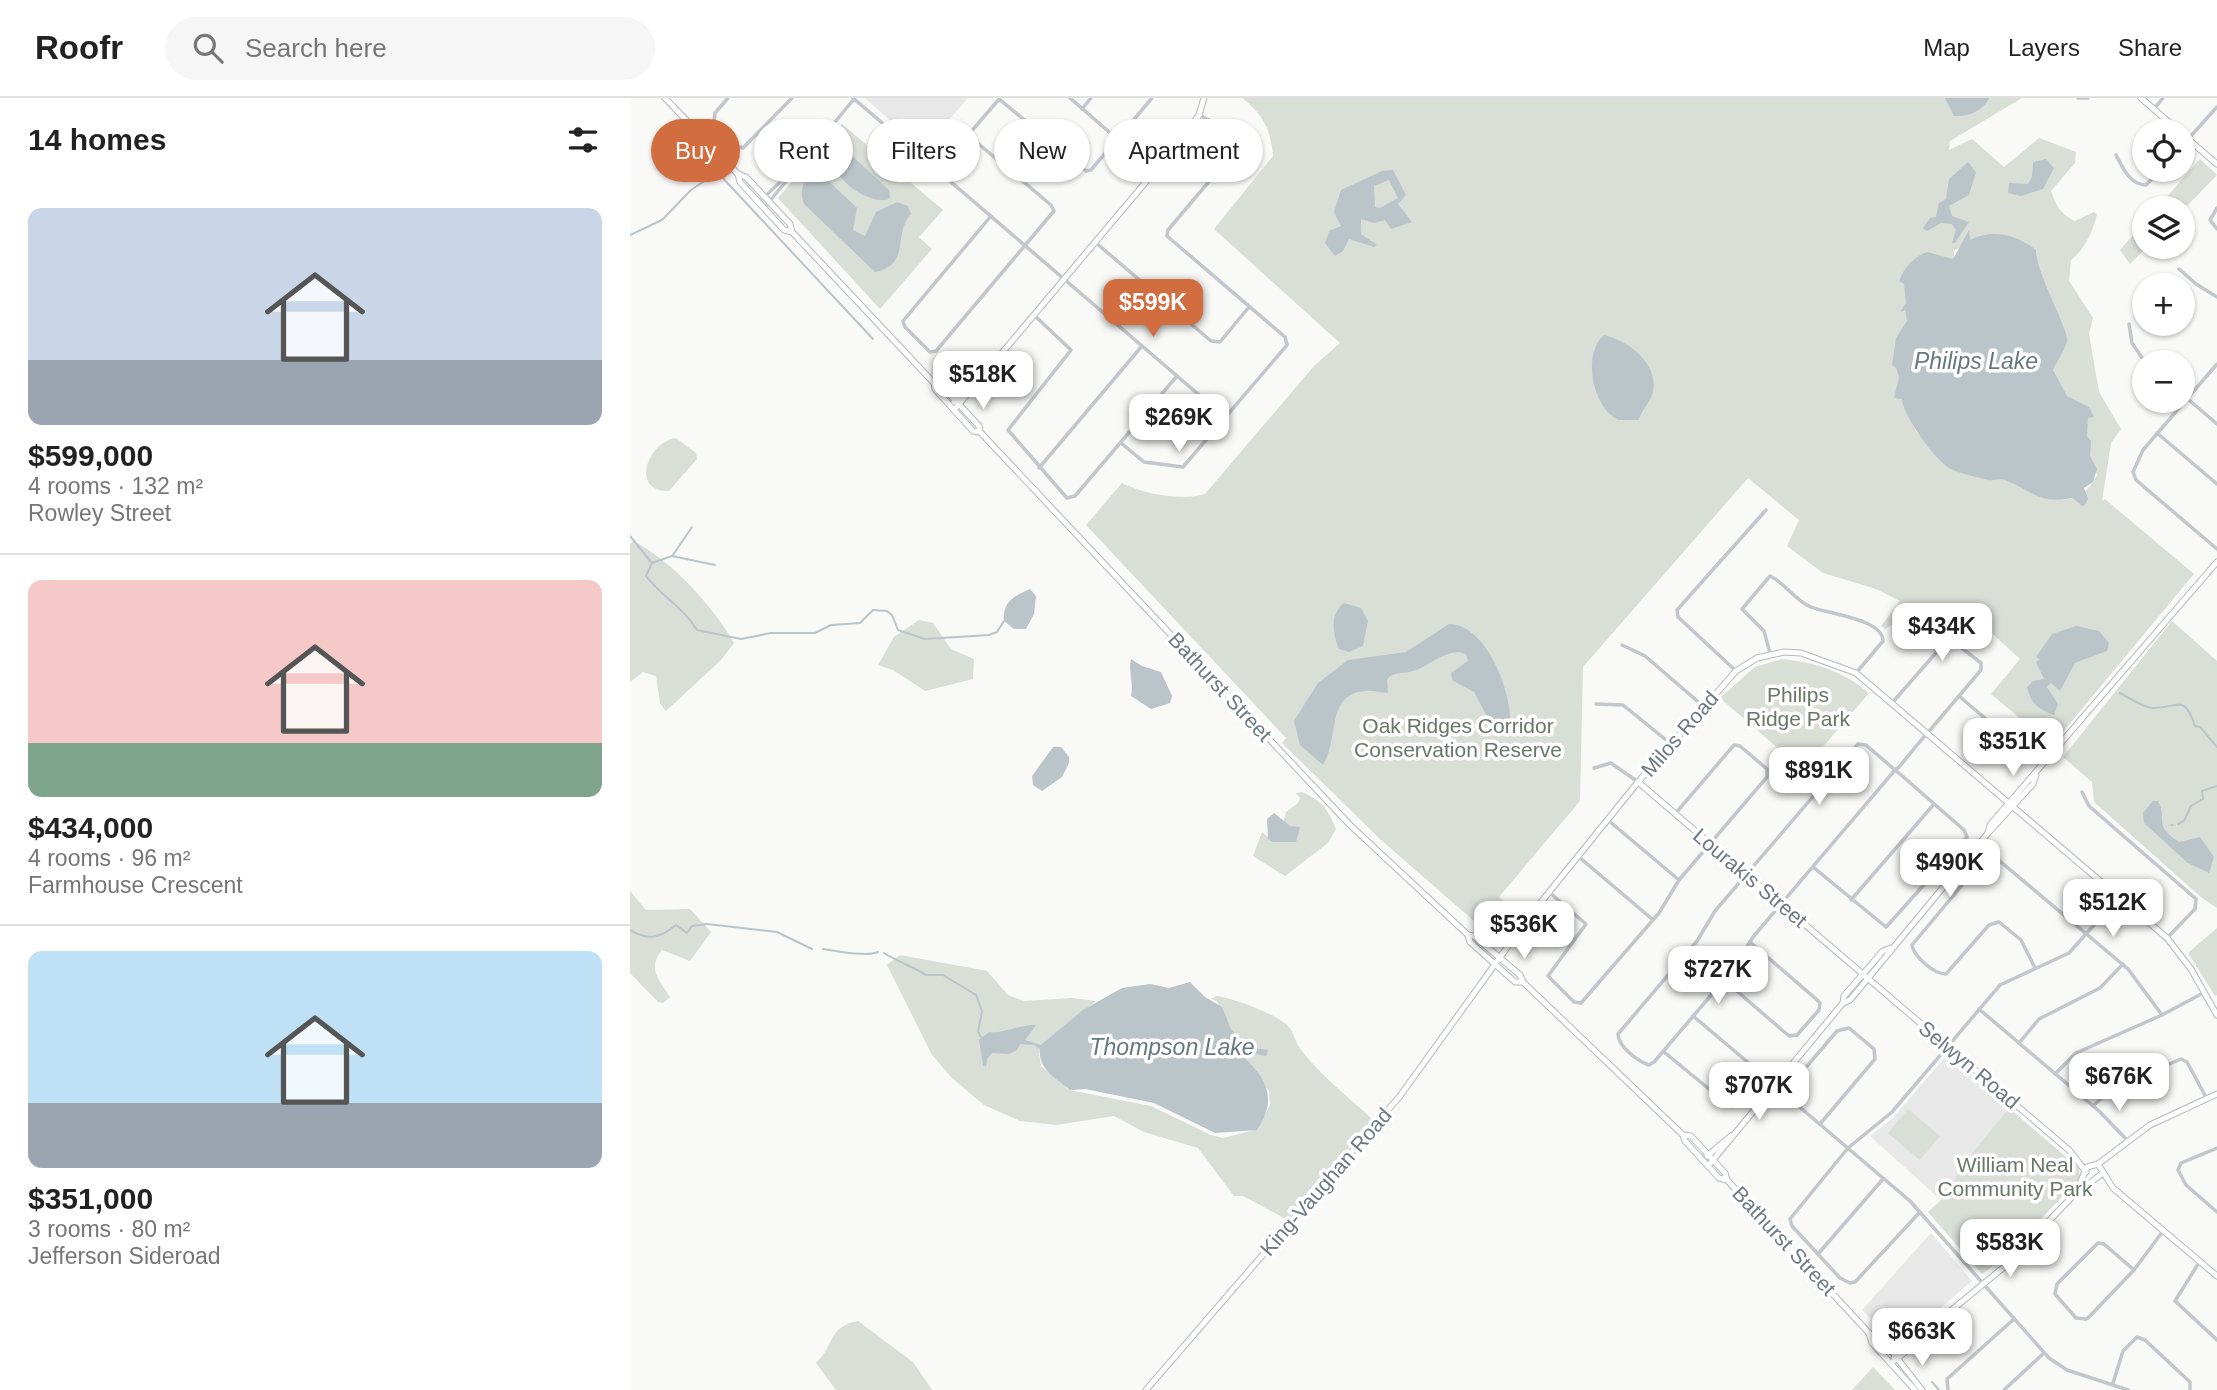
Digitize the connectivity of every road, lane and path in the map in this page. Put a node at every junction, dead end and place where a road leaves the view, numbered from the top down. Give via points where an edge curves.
1 (665, 98) edge
2 (728, 98) edge
3 (792, 98) edge
4 (854, 98) edge
5 (999, 98) edge
6 (1070, 98) edge
7 (1091, 98) edge
8 (1152, 98) edge
9 (1204, 98) edge
10 (2078, 98) edge
11 (2088, 98) edge
12 (2141, 98) edge
13 (2163, 98) edge
14 (2217, 107) edge
15 (1082, 109) junction
16 (2154, 109) junction
17 (1199, 115) junction
18 (685, 119) edge
19 (878, 119) edge
20 (1134, 119) edge
21 (1196, 119) edge
22 (2165, 119) edge
23 (980, 121) edge
24 (1104, 128) edge
25 (2195, 132) edge
26 (2195, 144) edge
27 (980, 145) edge
28 (1104, 154) edge
29 (2116, 155) dead end
30 (2217, 164) edge
31 (740, 175) edge
32 (2132, 180) edge
33 (740, 182) edge
34 (952, 182) edge
35 (1145, 182) edge
36 (2133, 182) edge
37 (2149, 182) edge
38 (767, 199) junction
39 (761, 205) junction
40 (2217, 208) edge
41 (991, 216) junction
42 (2217, 229) edge
43 (792, 232) junction
44 (1094, 242) junction
45 (1026, 246) junction
46 (2179, 269) dead end
47 (1063, 278) junction
48 (2217, 297) edge
49 (1250, 307) junction
50 (1032, 314) junction
51 (2129, 324) dead end
52 (1142, 346) junction
53 (2137, 350) edge
54 (2217, 364) edge
55 (1177, 376) junction
56 (2195, 389) edge
57 (2195, 405) edge
58 (955, 406) junction
59 (2174, 413) edge
60 (1226, 418) junction
61 (2217, 424) edge
62 (2157, 433) junction
63 (1121, 443) junction
64 (1039, 468) junction
65 (2217, 484) edge
66 (1766, 510) dead end
67 (2217, 549) edge
68 (2217, 562) edge
69 (1622, 645) dead end
70 (1770, 653) junction
71 (1736, 671) junction
72 (1856, 673) junction
73 (1958, 696) junction
74 (1596, 704) dead end
75 (1892, 704) junction
76 (1703, 706) junction
77 (1927, 733) junction
78 (1671, 744) junction
79 (2034, 751) dead end
80 (1594, 768) dead end
81 (1895, 771) junction
82 (1638, 782) junction
83 (2082, 792) dead end
84 (1934, 804) junction
85 (2011, 805) junction
86 (1675, 814) junction
87 (1609, 821) junction
88 (1710, 844) junction
89 (1579, 857) junction
90 (1813, 867) junction
91 (1746, 874) junction
92 (1679, 880) junction
93 (1549, 892) junction
94 (2119, 897) junction
95 (1851, 900) junction
96 (1781, 904) junction
97 (1653, 919) junction
98 (2087, 933) junction
99 (1468, 935) junction
100 (2167, 938) junction
101 (1750, 942) junction
102 (1499, 957) junction
103 (1494, 963) junction
104 (2123, 964) junction
105 (2035, 968) junction
106 (1866, 976) junction
107 (1724, 980) junction
108 (1523, 982) junction
109 (2205, 992) junction
110 (1979, 1009) junction
111 (2162, 1015) junction
112 (2217, 1015) edge
113 (1693, 1016) junction
114 (2019, 1043) junction
115 (1948, 1046) junction
116 (1664, 1051) junction
117 (2055, 1074) junction
118 (2217, 1094) edge
119 (2207, 1099) junction
120 (2093, 1106) junction
121 (1820, 1124) junction
122 (1683, 1135) junction
123 (2127, 1140) junction
124 (1848, 1148) junction
125 (2217, 1148) edge
126 (2070, 1151) junction
127 (2114, 1151) junction
128 (1711, 1158) junction
129 (1705, 1163) junction
130 (2095, 1164) junction
131 (2086, 1172) junction
132 (2103, 1172) junction
133 (1884, 1178) junction
134 (1727, 1180) junction
135 (2096, 1180) junction
136 (2113, 1188) junction
137 (2074, 1195) junction
138 (2216, 1209) edge
139 (1920, 1212) junction
140 (2164, 1231) junction
141 (1818, 1254) junction
142 (2200, 1261) junction
143 (2134, 1270) junction
144 (2217, 1276) edge
145 (1983, 1283) junction
146 (2014, 1319) junction
147 (1869, 1333) junction
148 (2217, 1340) edge
149 (2045, 1353) junction
150 (1896, 1358) junction
151 (1891, 1363) junction
152 (2113, 1383) junction
153 (1146, 1390) edge
154 (1915, 1390) edge
155 (1922, 1390) edge
156 (1948, 1390) edge
157 (2004, 1390) edge
158 (2128, 1390) edge
159 (2190, 1390) edge

1 - 18 street, Bathurst Street
2 - 3 street via 714,121 743,148
4 - 19 street
4 - 38 street
5 - 23 street
5 - 28 street via 1086,171
6 - 15 street
7 - 15 street
8 - 20 street
9 - 17 street
10 - 11 street
12 - 16 street
13 - 16 street
14 - 25 street
15 - 24 street
16 - 22 street
17 - 21 street
17 - 49 street via 1225,128 1239,146 1167,234
26 - 30 street
27 - 45 street via 1053,207 1053,214
29 - 32 street
31 - 38 street, Bathurst Street
33 - 39 street, Bathurst Street
34 - 41 street
35 - 44 street
36 - 37 street
38 - 39 street
38 - 43 street, Bathurst Street
39 - 43 street, Bathurst Street via 784,230
40 - 42 street via 2210,220
41 - 45 street
41 - 45 street via 903,320 928,351 936,351
43 - 58 street, Bathurst Street via 934,383 941,385
44 - 47 street
44 - 49 street via 1211,341 1220,342
45 - 47 street
46 - 48 street
47 - 50 street
47 - 52 street
49 - 60 street via 1287,345
50 - 58 street
50 - 64 street via 1071,350 1008,428
51 - 53 street
52 - 55 street
52 - 64 street
54 - 56 street
55 - 60 street
55 - 63 street
57 - 61 street
58 - 99 street, Bathurst Street via 973,431 980,432 1350,825
59 - 62 street
60 - 63 street via 1178,468 1144,462
62 - 65 street
62 - 67 street via 2136,461 2134,477
63 - 64 street via 1071,499
66 - 71 street via 1677,610 1678,617
68 - 85 street
69 - 76 street via 1645,656
70 - 71 street, Milos Road
70 - 72 street via 1801,653
70 - 72 street via 1764,631 1742,608 1770,576 1810,606 1868,623 1882,634 1883,641
71 - 76 street, Milos Road
72 - 75 street
73 - 75 street via 1982,667 1949,638
73 - 77 street
73 - 79 street via 2021,748
74 - 78 street via 1623,705
75 - 77 street
76 - 78 street, Milos Road
77 - 81 street
77 - 85 street
78 - 82 street, Milos Road
80 - 82 street via 1611,763
81 - 84 street
81 - 90 street
81 - 91 street via 1858,744
82 - 86 street, Lourakis Street
82 - 87 street, Milos Road
83 - 100 street via 2089,806 2196,899 2195,909
84 - 95 street
84 - 95 street via 1966,833 1889,927
85 - 94 street
85 - 106 street
86 - 88 street, Lourakis Street
86 - 88 street via 1734,746 1767,769 1767,777
87 - 89 street, Milos Road
87 - 92 street
88 - 91 street, Lourakis Street
88 - 92 street
89 - 93 street, Milos Road
89 - 97 street
90 - 95 street
90 - 96 street
91 - 96 street, Lourakis Street
91 - 116 street via 1697,941 1618,1034 1619,1042 1646,1065
92 - 97 street
93 - 97 street via 1586,925 1548,972 1549,979 1577,1004
93 - 102 street, Milos Road
94 - 98 street
94 - 100 street
96 - 101 street
96 - 106 street, Lourakis Street
98 - 104 street
98 - 105 street via 2069,953
98 - 105 street via 1991,856 1912,945 1938,973 1946,974 1989,925 1999,922 2021,940
99 - 102 street, Bathurst Street
99 - 103 street, Bathurst Street
100 - 109 street
101 - 107 street
101 - 107 street via 1816,999 1819,1010 1797,1035 1789,1036
102 - 103 street, King-Vaughan Road
102 - 108 street, Bathurst Street
103 - 108 street, Bathurst Street via 1516,982
103 - 153 street, King-Vaughan Road via 1406,1088
104 - 111 street via 2146,988
104 - 114 street via 2100,988 2039,1018
105 - 110 street via 2000,985
106 - 115 street, Selwyn Road
106 - 128 street via 1844,996 1843,1003
107 - 113 street
108 - 122 street, Bathurst Street
109 - 111 street
109 - 112 street
110 - 114 street
110 - 115 street
111 - 117 street via 2076,1053
113 - 116 street
113 - 116 street via 1757,1070 1759,1080 1731,1107
114 - 117 street
115 - 124 street via 1892,1112
115 - 126 street, Selwyn Road
117 - 120 street
118 - 119 street
119 - 120 street via 2187,1062 2180,1059 2112,1088
119 - 123 street via 2166,1116
120 - 123 street
121 - 121 street via 1875,1059 1874,1049 1849,1028 1837,1031 1788,1090 1791,1100
121 - 124 street
122 - 128 street, Bathurst Street via 1691,1136
122 - 129 street, Bathurst Street
123 - 127 street
124 - 133 street
124 - 141 street via 1790,1219
125 - 138 street via 2181,1163 2178,1170 2186,1185
126 - 130 street, Selwyn Road
126 - 131 street, Selwyn Road
127 - 130 street
127 - 132 street
128 - 129 street
128 - 134 street, Bathurst Street
129 - 134 street, Bathurst Street
130 - 131 street
130 - 132 street, Selwyn Road
131 - 135 street, Selwyn Road
131 - 137 street
132 - 135 street
132 - 136 street
133 - 139 street
133 - 141 street
134 - 147 street, Bathurst Street
135 - 136 street
135 - 137 street
136 - 140 street
137 - 145 street via 2015,1258
139 - 141 street via 1854,1282 1845,1282
139 - 145 street
140 - 142 street
140 - 143 street
142 - 144 street
142 - 148 street via 2175,1301
143 - 143 street via 2098,1243 2057,1284 2055,1294 2076,1318 2086,1320
145 - 146 street
145 - 150 street via 1913,1338
146 - 149 street
146 - 156 street via 1947,1380
147 - 150 street, Bathurst Street
147 - 151 street, Bathurst Street
149 - 152 street via 2067,1370
149 - 157 street
150 - 151 street
150 - 155 street, Bathurst Street
151 - 154 street, Bathurst Street
152 - 158 street
152 - 159 street via 2123,1351 2137,1337 2182,1372

